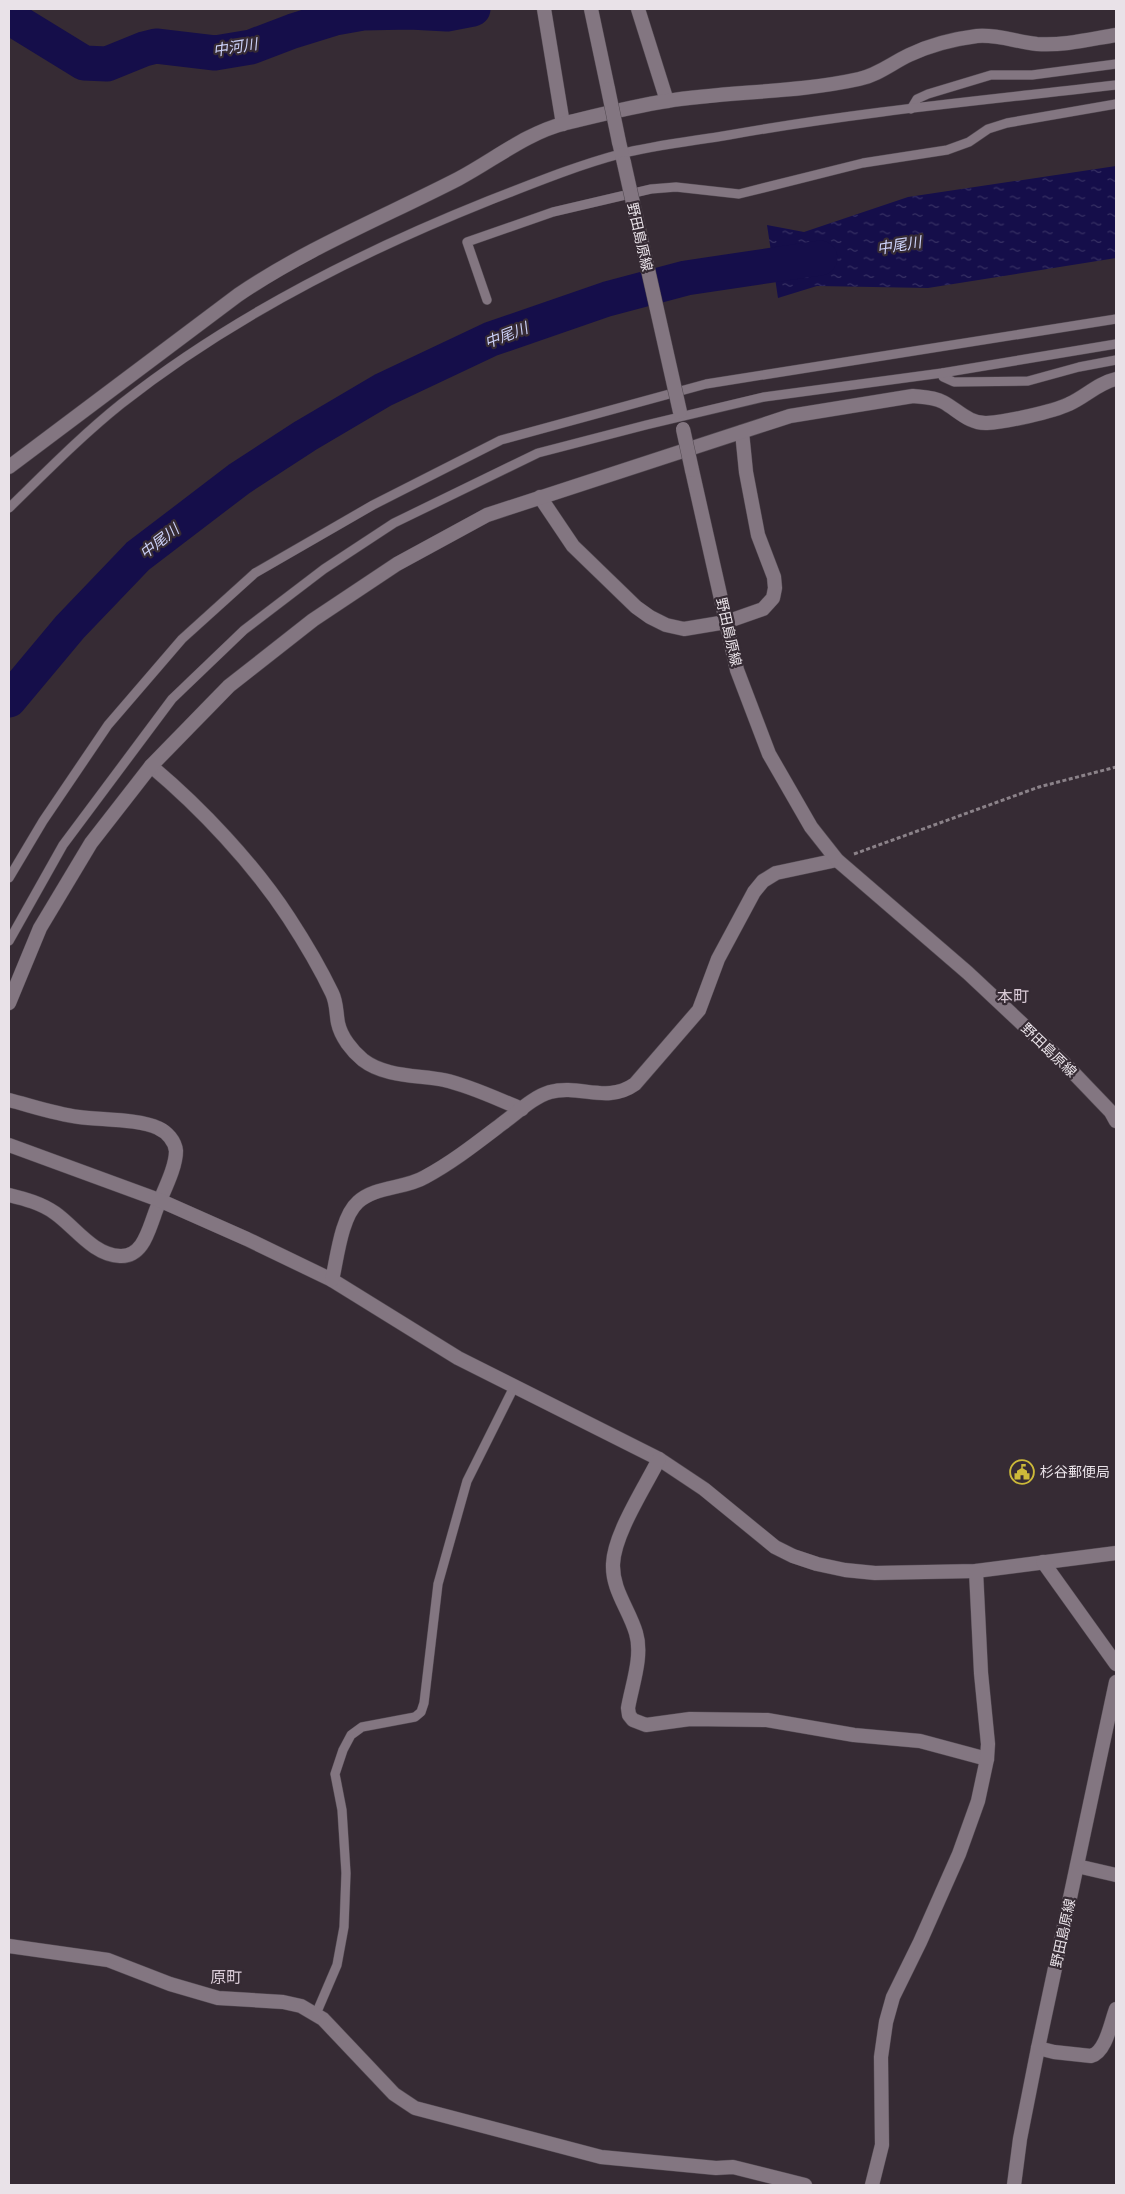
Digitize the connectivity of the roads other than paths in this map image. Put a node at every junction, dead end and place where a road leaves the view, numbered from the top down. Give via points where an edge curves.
1 (544, 9) edge
2 (591, 9) edge
3 (638, 9) edge
4 (1116, 35) edge
5 (1116, 64) edge
6 (1116, 85) edge
7 (667, 101) junction
8 (1116, 104) edge
9 (911, 109) junction
10 (564, 124) junction
11 (621, 153) junction
12 (487, 300) dead end
13 (1116, 319) edge
14 (1116, 344) edge
15 (1116, 360) edge
16 (942, 372) junction
17 (1116, 380) edge
18 (681, 420) junction
19 (742, 432) junction
20 (9, 467) edge
21 (540, 497) junction
22 (9, 508) edge
23 (726, 622) junction
24 (151, 766) junction
25 (837, 860) junction
26 (9, 878) edge
27 (9, 941) edge
28 (9, 1002) edge
29 (9, 1100) edge
30 (522, 1109) junction
31 (1116, 1121) edge
32 (9, 1145) edge
33 (9, 1195) edge
34 (159, 1200) junction
35 (332, 1280) junction
36 (514, 1387) junction
37 (659, 1459) junction
38 (1116, 1553) edge
39 (1044, 1562) junction
40 (976, 1571) junction
41 (1116, 1664) edge
42 (1116, 1682) edge
43 (987, 1759) junction
44 (1077, 1866) junction
45 (1116, 1875) edge
46 (9, 1946) edge
47 (1116, 2009) edge
48 (316, 2014) junction
49 (1038, 2048) junction
50 (805, 2185) edge
51 (872, 2185) edge
52 (1014, 2185) edge

1 - 10 street
2 - 11 street, 野田島原線, bridge
3 - 7 street
4 - 7 street via 1068,43 1037,44 980,36 936,44 877,74 858,79
5 - 9 lane via 1032,75 990,75 928,94 917,99
6 - 9 lane
7 - 10 street
8 - 12 lane via 1007,123 947,150 864,163 739,194 676,186 553,212 468,242
9 - 11 lane via 794,124
10 - 20 street via 535,134 460,178 271,272
11 - 18 street, 野田島原線, bridge
11 - 22 lane via 556,175 386,244 250,316 123,403
13 - 26 lane via 706,384 500,440 373,505 255,573 182,639 108,725
14 - 16 lane
15 - 16 lane via 1028,381 954,382 943,377
16 - 18 lane via 764,397
17 - 19 street via 1088,391 1056,410 988,423 969,419 942,401 913,396 790,416
18 - 23 street, 野田島原線, bridge
18 - 27 lane via 646,424 538,453 394,524 324,569 244,630 172,699 130,753 63,846
19 - 21 street
19 - 23 street via 758,535 775,588 773,598 763,609
21 - 23 street via 573,546 650,617 684,628
21 - 24 street via 478,520 397,564 313,620 229,686
23 - 25 street, 野田島原線 via 737,670 769,754 811,827
24 - 28 street via 91,843 40,928
24 - 30 street via 186,795 258,876 289,918 332,994 340,1031 362,1059 384,1070 472,1089
25 - 30 street via 776,873 763,881 718,959 699,1010 635,1084 626,1091 615,1093 551,1092
25 - 31 street, 野田島原線 via 968,973 1071,1071
29 - 34 street via 77,1117 146,1125 167,1134 173,1141 175,1158
30 - 35 street via 472,1147 423,1178 366,1196 357,1202 343,1231
32 - 34 street
33 - 34 street via 44,1206 92,1245 120,1256 131,1255 140,1247
34 - 35 street
35 - 36 street via 458,1358
36 - 37 street
36 - 48 lane via 467,1481 438,1584 421,1712 415,1717 362,1727 351,1735 335,1774 342,1810 346,1873 344,1927 337,1965
37 - 40 street via 704,1489 775,1547 793,1556 845,1570 875,1573
37 - 43 street via 621,1534 613,1563 613,1578 638,1644 628,1708 633,1720 654,1726 690,1719 768,1720 854,1735 920,1741
38 - 39 street
39 - 40 street
39 - 41 street
40 - 43 street
42 - 44 street, 野田島原線
43 - 51 street via 978,1801 959,1854 893,1997 886,2022 881,2057 882,2145
44 - 45 street
44 - 49 street, 野田島原線
46 - 48 street via 108,1960 218,1998 283,2002
47 - 49 street via 1096,2055
48 - 50 street via 394,2094 415,2108 601,2157 733,2167
49 - 52 street, 野田島原線

